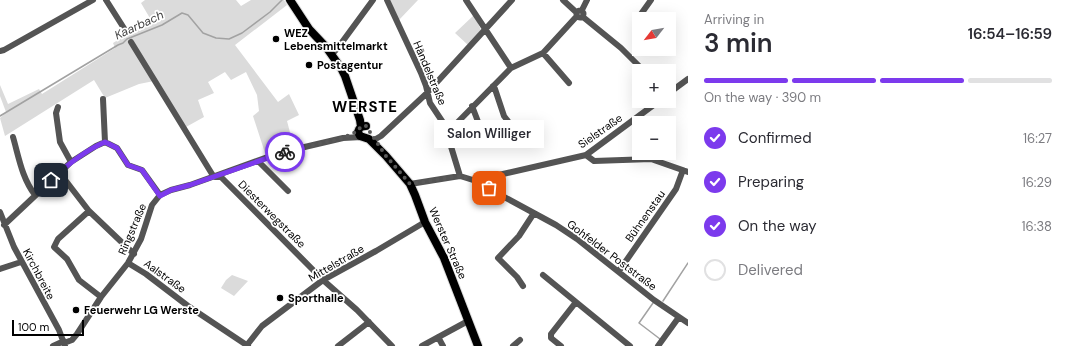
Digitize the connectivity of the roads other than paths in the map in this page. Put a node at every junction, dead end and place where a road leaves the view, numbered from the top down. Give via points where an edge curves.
1 (93, 0) edge
2 (106, 0) edge
3 (373, 0) edge
4 (387, 0) edge
5 (466, 0) edge
6 (512, 0) edge
7 (563, 0) edge
8 (586, 0) edge
9 (651, 0) edge
10 (290, 1) edge
11 (642, 12) edge
12 (579, 14) junction
13 (486, 29) junction
14 (127, 33) dead end
15 (132, 42) dead end
16 (0, 51) edge
17 (335, 52) junction
18 (543, 53) junction
19 (637, 64) edge
20 (511, 68) junction
21 (688, 79) edge
22 (569, 83) dead end
23 (493, 86) junction
24 (676, 88) edge
25 (427, 93) junction
26 (103, 99) dead end
27 (472, 106) junction
28 (58, 108) dead end
29 (650, 108) edge
30 (364, 131) junction
31 (448, 132) junction
32 (482, 132) dead end
33 (517, 133) dead end
34 (13, 137) dead end
35 (105, 142) junction
36 (586, 155) junction
37 (258, 160) junction
38 (71, 162) junction
39 (686, 171) edge
40 (59, 172) junction
41 (215, 176) junction
42 (460, 176) junction
43 (478, 182) junction
44 (410, 184) junction
45 (288, 191) dead end
46 (35, 195) junction
47 (160, 196) junction
48 (90, 211) junction
49 (0, 212) edge
50 (534, 213) junction
51 (425, 222) junction
52 (4, 225) junction
53 (134, 254) junction
54 (21, 262) junction
55 (128, 263) junction
56 (0, 269) edge
57 (619, 271) junction
58 (543, 275) dead end
59 (323, 280) junction
60 (523, 286) dead end
61 (101, 297) junction
62 (576, 302) junction
63 (688, 314) edge
64 (684, 320) edge
65 (468, 321) junction
66 (369, 322) junction
67 (438, 337) junction
68 (520, 340) dead end
69 (64, 343) edge
70 (52, 346) edge
71 (248, 346) edge
72 (338, 346) edge
73 (392, 346) edge
74 (422, 346) edge
75 (443, 346) edge
76 (478, 346) edge
77 (513, 346) edge
78 (560, 346) edge
79 (630, 346) edge
80 (658, 346) edge

1 - 16 street
2 - 14 street
3 - 17 street
4 - 25 street, Händelstraße via 421,73
5 - 13 street
6 - 13 street, Ringstraße
7 - 12 street
8 - 12 street
9 - 11 street
10 - 17 main road via 310,29
12 - 18 street
12 - 19 street
13 - 20 street
13 - 25 street, Ringstraße
15 - 41 street, Diesterwegstraße
17 - 30 main road
18 - 20 street
18 - 22 street
20 - 23 street
21 - 24 street
23 - 27 street
23 - 33 street via 504,116
25 - 30 street, Ringstraße via 381,136
25 - 31 street, Händelstraße
26 - 35 street
27 - 31 street
27 - 32 street
28 - 38 street via 56,113 60,142
29 - 36 street, Sielstraße
30 - 37 street, Ringstraße
30 - 44 main road, Werster Straße via 369,140
31 - 42 street, Händelstraße
34 - 46 street via 21,168 28,186
35 - 38 street
35 - 47 street via 117,148 128,165 142,170
36 - 39 street via 594,160 651,159
36 - 43 street, Sielstraße
37 - 41 street, Ringstraße
37 - 45 street
38 - 40 street
39 - 57 street, Bühnenstau
40 - 46 street
40 - 48 street
41 - 47 street, Ringstraße
41 - 59 street, Diesterwegstraße via 221,177
42 - 43 street, Gohfelder Poststraße
42 - 44 street, Gohfelder Poststraße
43 - 50 street, Gohfelder Poststraße
44 - 51 main road, Werster Straße
46 - 52 street
47 - 53 street, Ringstraße via 152,205
48 - 53 street
48 - 61 street via 58,239 54,247 67,259 79,280
49 - 52 street, Kirchbreite
50 - 57 street, Gohfelder Poststraße via 577,239
50 - 60 street via 519,236 498,258
51 - 59 street, Mittelstraße
51 - 65 main road, Werster Straße via 444,258
52 - 54 street, Kirchbreite
53 - 55 street, Ringstraße
54 - 56 street
54 - 69 street, Kirchbreite
55 - 61 street, Ringstraße
55 - 71 street, Aalstraße
57 - 64 street, Gohfelder Poststraße via 654,300
58 - 62 street
59 - 66 street, Diesterwegstraße
59 - 71 street, Mittelstraße via 262,326
61 - 69 street, Ringstraße via 77,334 72,340
62 - 78 street via 551,334 551,338
62 - 79 street
63 - 64 street
64 - 80 street
65 - 67 street
65 - 76 main road, Werster Straße
66 - 72 street
66 - 73 street, Diesterwegstraße
67 - 74 street
67 - 75 street
68 - 77 street
69 - 70 street, Ringstraße

